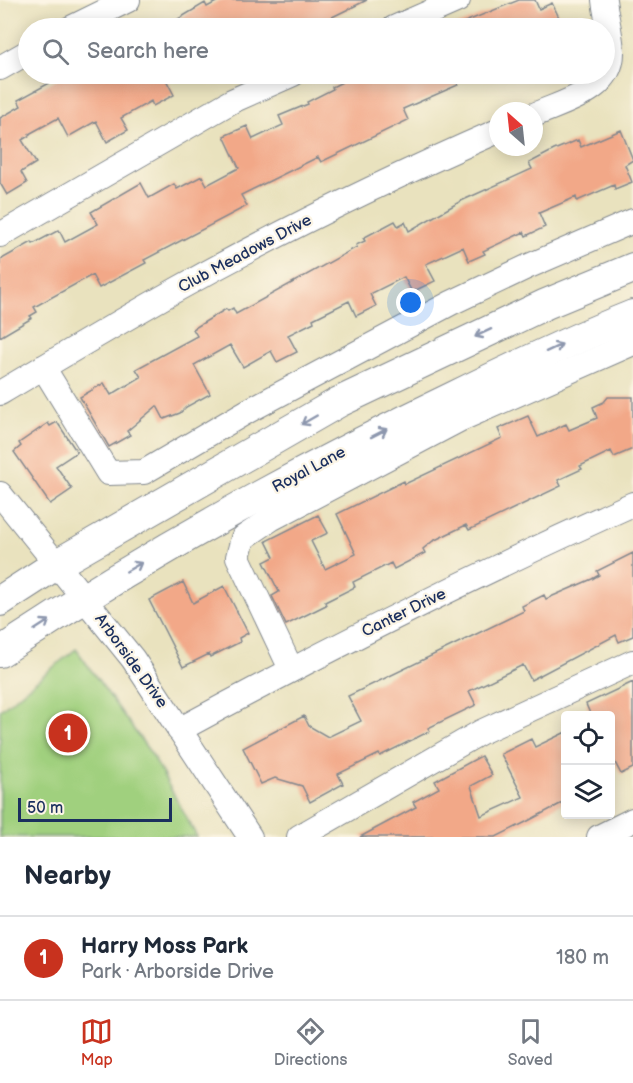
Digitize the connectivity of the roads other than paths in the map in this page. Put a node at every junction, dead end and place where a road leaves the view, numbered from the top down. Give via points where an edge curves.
1 (128, 0) edge
2 (458, 0) edge
3 (604, 0) edge
4 (91, 18) edge
5 (417, 18) edge
6 (607, 18) edge
7 (18, 58) edge
8 (0, 68) edge
9 (270, 84) edge
10 (598, 84) edge
11 (543, 111) edge
12 (489, 135) edge
13 (633, 221) edge
14 (0, 235) edge
15 (633, 268) edge
16 (633, 315) edge
17 (633, 343) edge
18 (44, 367) junction
19 (0, 393) edge
20 (0, 494) edge
21 (633, 504) edge
22 (57, 564) junction
23 (84, 597) junction
24 (0, 602) edge
25 (0, 652) edge
26 (633, 662) edge
27 (291, 669) junction
28 (179, 730) junction
29 (633, 820) edge
30 (250, 837) edge
31 (299, 837) edge
32 (599, 837) edge

1 - 4 street
2 - 5 street
3 - 6 street
7 - 8 street
9 - 14 street via 232,101
10 - 11 street
12 - 18 street, Club Meadows Drive via 320,214
13 - 18 street via 451,303 248,411 144,472 108,473
15 -> 22 main road via 546,304 339,402
23 -> 16 main road, Royal Lane via 213,521 342,452 557,347
17 - 27 street via 462,419 271,519 243,538 238,557
18 - 19 street, Club Meadows Drive
20 - 22 street, Arborside Drive
21 - 27 street, Canter Drive via 528,551
22 - 23 street, Arborside Drive
22 - 24 main road
25 -> 23 main road, Royal Lane
23 - 28 street, Arborside Drive via 133,659
26 - 31 street via 481,732
27 - 28 street, Canter Drive
28 - 30 street, Arborside Drive
29 - 32 street

